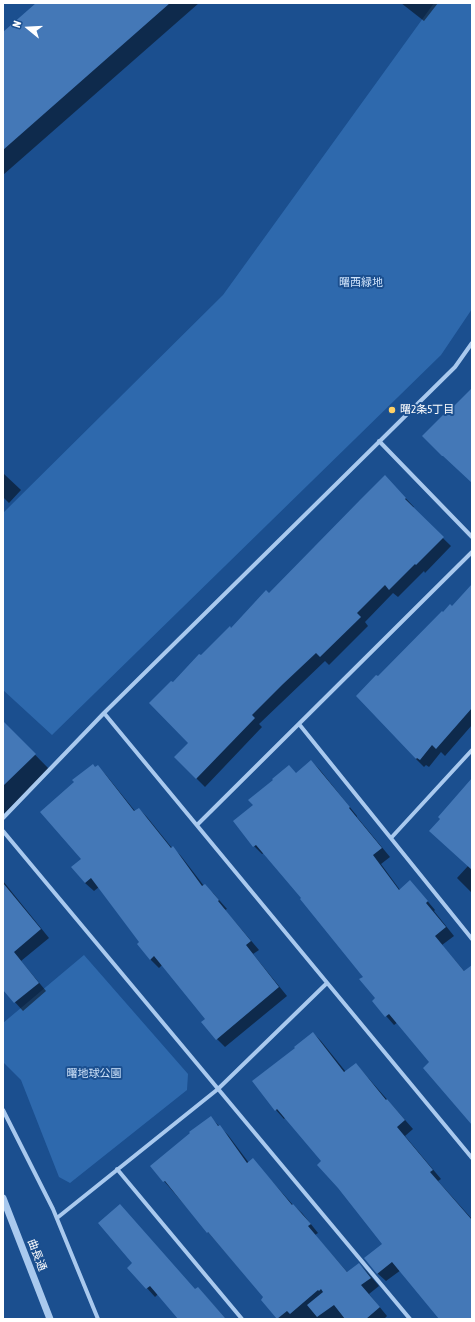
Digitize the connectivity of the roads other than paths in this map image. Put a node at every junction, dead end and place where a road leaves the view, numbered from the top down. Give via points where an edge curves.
1 (472, 342) edge
2 (379, 441) junction
3 (472, 537) edge
4 (472, 552) edge
5 (104, 713) junction
6 (299, 724) junction
7 (472, 750) edge
8 (3, 818) edge
9 (197, 825) junction
10 (3, 830) edge
11 (391, 838) junction
12 (472, 939) edge
13 (327, 983) junction
14 (218, 1089) junction
15 (3, 1110) edge
16 (472, 1158) edge
17 (117, 1169) junction
18 (3, 1198) edge
19 (57, 1218) junction
20 (50, 1319) edge
21 (98, 1319) edge
22 (242, 1319) edge
23 (410, 1319) edge

1 - 2 street via 455,367
2 - 3 street
2 - 5 street
4 - 6 street
5 - 8 street
5 - 9 street
6 - 9 street
6 - 11 street
7 - 11 street
9 - 13 street
10 - 14 street
11 - 12 street
13 - 14 street
13 - 16 street
14 - 17 street
14 - 23 street
15 - 19 street
17 - 19 street
17 - 22 street
18 - 20 street, 曲長通
19 - 21 street

